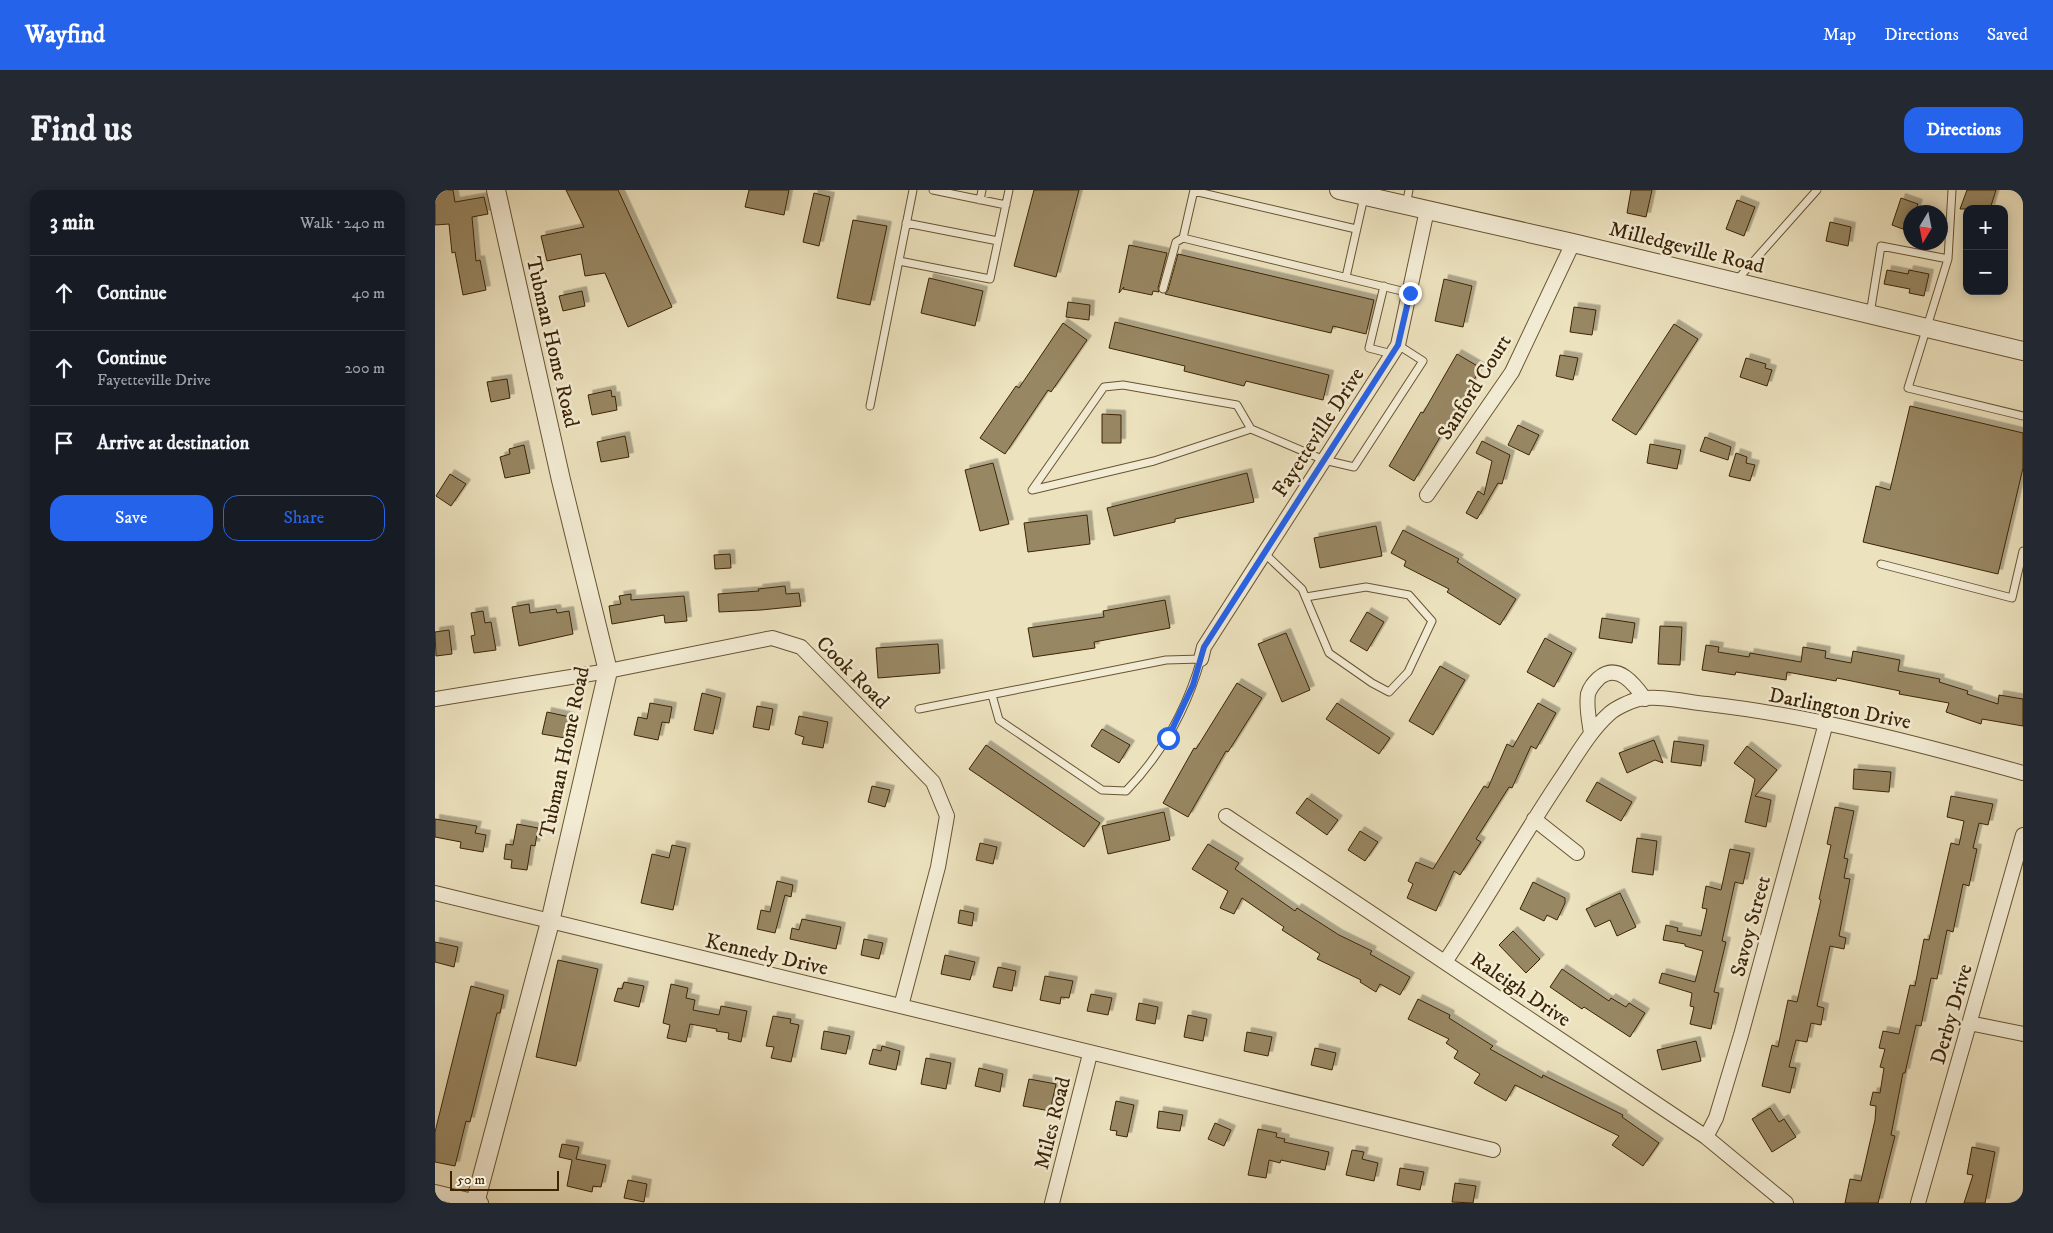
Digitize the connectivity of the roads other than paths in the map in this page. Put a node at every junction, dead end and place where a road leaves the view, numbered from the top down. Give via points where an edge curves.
1 (496, 190) edge
2 (913, 190) edge
3 (933, 190) edge
4 (982, 190) edge
5 (1009, 190) edge
6 (1339, 190) edge
7 (1817, 190) edge
8 (1952, 190) edge
9 (1194, 191) edge
10 (1364, 196) junction
11 (1407, 198) edge
12 (980, 200) junction
13 (1006, 205) junction
14 (1427, 210) junction
15 (907, 223) junction
16 (1357, 229) junction
17 (1183, 238) junction
18 (998, 241) junction
19 (1573, 243) junction
20 (1948, 259) junction
21 (899, 261) junction
22 (1346, 277) junction
23 (1735, 282) junction
24 (1384, 286) junction
25 (1163, 289) dead end
26 (1410, 293) junction
27 (1870, 315) junction
28 (1927, 329) junction
29 (1395, 349) junction
30 (2023, 351) edge
31 (870, 406) dead end
32 (2023, 416) edge
33 (1251, 429) junction
34 (1324, 460) junction
35 (1427, 495) dead end
36 (2023, 551) edge
37 (1264, 553) junction
38 (1881, 564) dead end
39 (1306, 598) junction
40 (1201, 659) junction
41 (608, 671) junction
42 (992, 695) junction
43 (435, 699) edge
44 (1645, 699) junction
45 (919, 709) dead end
46 (1826, 723) junction
47 (1591, 733) junction
48 (2023, 773) edge
49 (1226, 816) dead end
50 (1534, 818) junction
51 (2023, 835) edge
52 (1577, 853) dead end
53 (435, 893) edge
54 (550, 922) junction
55 (1445, 962) junction
56 (901, 1006) junction
57 (1969, 1023) junction
58 (2023, 1034) edge
59 (1090, 1054) junction
60 (1705, 1137) junction
61 (1493, 1150) dead end
62 (435, 1192) edge
63 (477, 1202) edge
64 (1052, 1203) edge
65 (1786, 1203) edge
66 (1918, 1203) edge

1 - 41 street, Tubman Home Road
2 - 15 lane
3 - 12 lane
4 - 12 lane
5 - 13 lane
6 - 10 street, Milledgeville Road
7 - 23 lane
8 - 20 lane
9 - 16 lane
9 - 17 lane
10 - 11 street, Milledgeville Road
10 - 16 lane
11 - 14 street, Milledgeville Road
12 - 13 lane
13 - 18 lane
14 - 19 street, Milledgeville Road
14 - 26 street, Fayetteville Drive
15 - 18 lane
15 - 21 lane
16 - 22 lane
17 - 22 lane
17 - 25 lane via 1176,242
18 - 21 lane via 990,279
19 - 23 street, Milledgeville Road
19 - 35 street, Sanford Court via 1512,372
20 - 27 lane via 1881,246
20 - 28 lane
21 - 31 lane
22 - 24 lane
23 - 27 street, Milledgeville Road
24 - 26 lane
24 - 29 lane via 1369,348
26 - 29 street, Fayetteville Drive
27 - 28 street, Milledgeville Road
28 - 30 street, Milledgeville Road
28 - 32 lane via 1908,388
29 - 34 street, Fayetteville Drive
29 - 34 lane via 1423,361 1353,467
33 - 33 lane via 1154,461 1032,490 1104,387 1123,385 1237,406
33 - 34 lane
34 - 37 street, Fayetteville Drive
36 - 38 lane via 2012,598
37 - 39 lane via 1302,589
37 - 40 street, Fayetteville Drive via 1204,647
39 - 39 lane via 1329,653 1389,692 1408,672 1432,622 1409,595 1366,587
40 - 42 lane via 1165,660
40 - 42 lane via 1193,685 1168,738 1143,774 1126,791 1102,790 999,720
41 - 43 street, Cook Road
41 - 54 street, Tubman Home Road
41 - 56 street, Cook Road via 772,638 801,647 933,782 947,816 938,867
42 - 45 lane
44 - 46 street, Darlington Drive via 1722,706
44 - 47 street, Darlington Drive via 1610,712
44 - 47 street via 1630,679 1621,674 1611,672 1601,677 1591,687 1588,696
46 - 48 street, Darlington Drive
46 - 60 street, Savoy Street via 1741,1035 1716,1118
47 - 50 street, Darlington Drive
49 - 55 street, Raleigh Drive
50 - 52 street
50 - 55 street, Darlington Drive via 1487,899
51 - 57 street, Derby Drive
53 - 54 street, Kennedy Drive
54 - 56 street, Kennedy Drive
54 - 63 street, Tubman Home Road
55 - 60 street, Raleigh Drive
56 - 59 street, Kennedy Drive
57 - 58 street
57 - 66 street, Derby Drive
59 - 61 street, Kennedy Drive
59 - 64 street, Miles Road
60 - 65 street, Raleigh Drive
62 - 63 street

